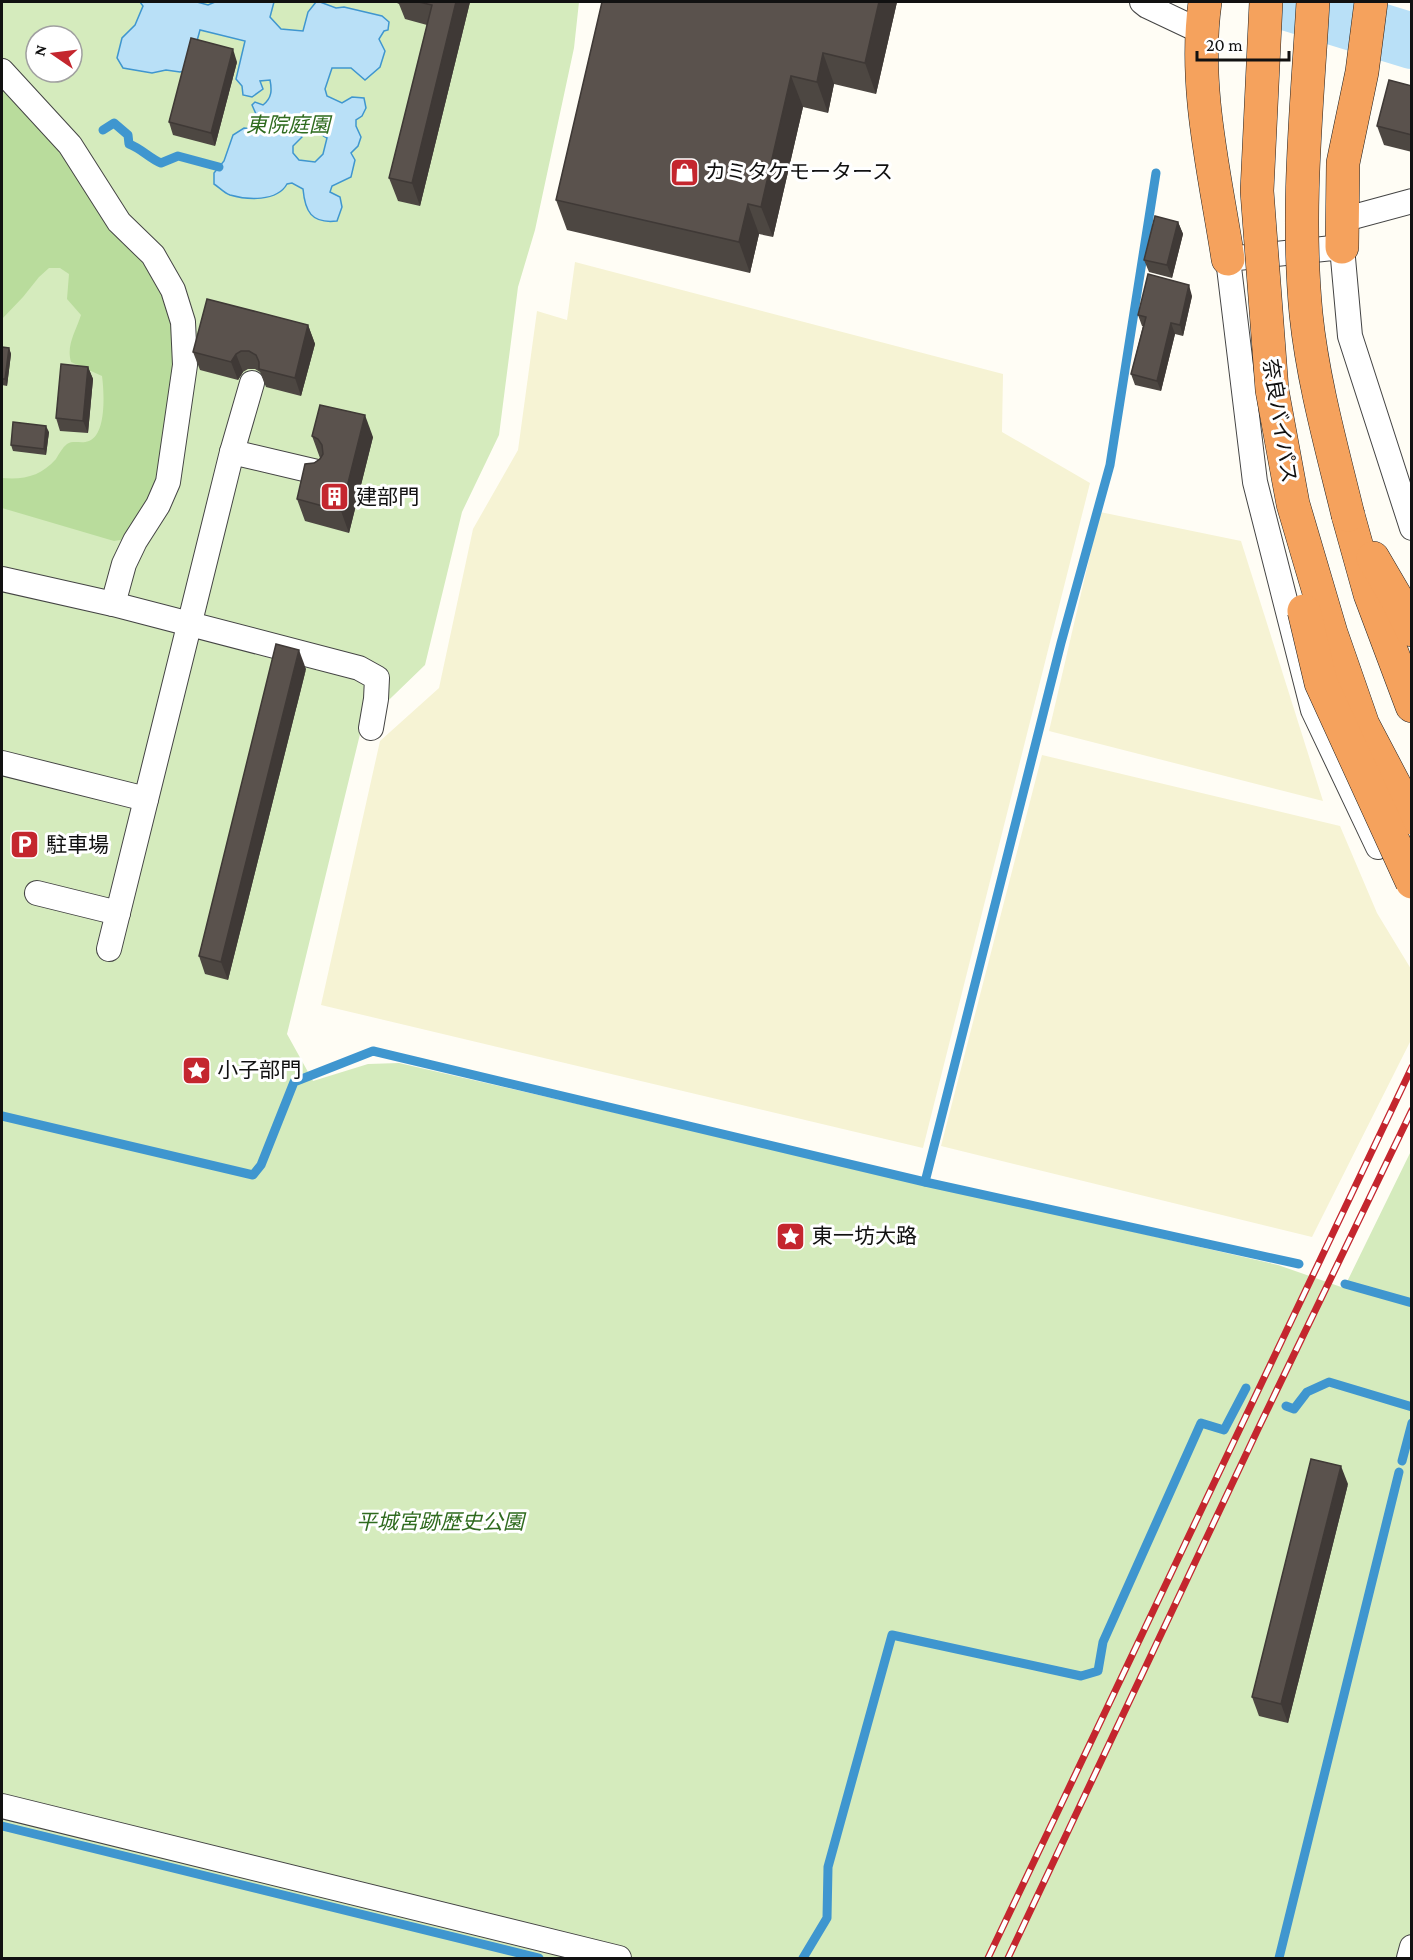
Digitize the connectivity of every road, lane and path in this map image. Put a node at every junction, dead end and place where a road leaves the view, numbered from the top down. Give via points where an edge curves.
1 (1142, 2) edge
2 (1266, 2) edge
3 (1312, 2) edge
4 (1371, 2) edge
5 (1203, 16) edge
6 (2, 71) edge
7 (1412, 201) edge
8 (1342, 233) junction
9 (1228, 259) junction
10 (252, 384) dead end
11 (232, 452) junction
12 (317, 472) edge
13 (1293, 504) junction
14 (1348, 514) junction
15 (1412, 528) edge
16 (2, 579) edge
17 (113, 603) junction
18 (190, 624) junction
19 (1412, 630) edge
20 (1412, 706) edge
21 (371, 728) dead end
22 (2, 763) edge
23 (146, 799) junction
24 (1412, 818) edge
25 (1412, 860) edge
26 (1412, 882) edge
27 (36, 894) dead end
28 (118, 913) junction
29 (109, 949) dead end
30 (2, 1806) edge
31 (1412, 1947) edge
32 (620, 1959) edge
33 (1409, 1959) edge

1 - 5 street
2 - 13 highway, 奈良バイパス, bridge via 1257,191 1272,390
3 - 14 highway, 奈良バイパス, bridge via 1301,205 1306,315 1321,404
4 - 8 highway via 1362,72 1343,163
5 - 9 highway via 1201,67
6 - 17 street via 70,145 119,222 153,255 173,290 183,322 185,365 168,482 124,564
7 - 8 street
8 - 9 street
8 - 15 street via 1350,336
9 - 25 street via 1255,482 1313,710 1396,885
10 - 11 street
11 - 12 street
11 - 18 street
13 - 24 highway, 奈良バイパス, bridge via 1363,724
13 - 26 highway, bridge via 1303,607 1321,683
14 - 19 highway
14 - 20 highway, 奈良バイパス via 1370,594
16 - 17 street
17 - 18 street
18 - 21 street via 359,668 377,678
18 - 23 street
22 - 23 street
23 - 28 street
27 - 28 street
28 - 29 street
30 - 32 street
31 - 33 street

